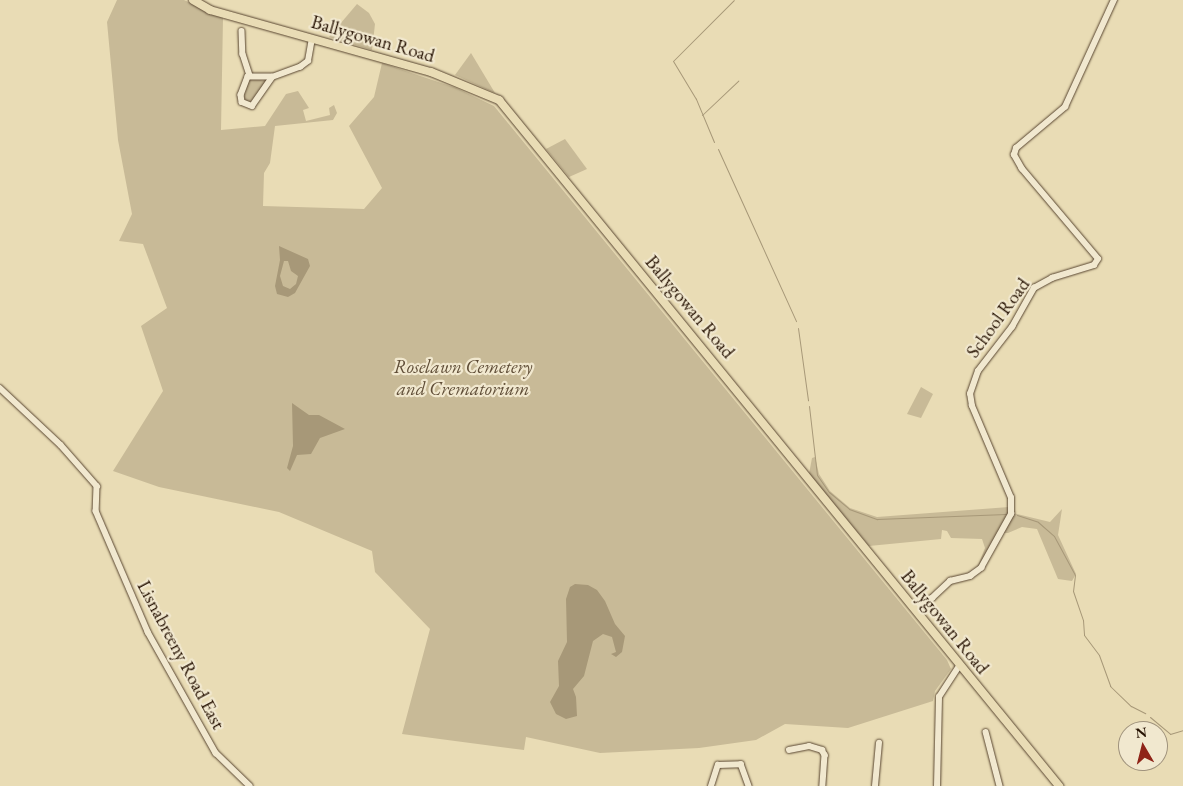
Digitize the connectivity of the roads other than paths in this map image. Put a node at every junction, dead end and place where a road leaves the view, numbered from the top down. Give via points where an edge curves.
1 (194, 0) edge
2 (1114, 0) edge
3 (242, 31) dead end
4 (312, 39) junction
5 (250, 75) junction
6 (272, 76) junction
7 (0, 388) edge
8 (912, 607) junction
9 (960, 665) junction
10 (986, 732) dead end
11 (879, 743) dead end
12 (789, 750) dead end
13 (250, 786) edge
14 (711, 786) edge
15 (749, 786) edge
16 (823, 786) edge
17 (875, 786) edge
18 (937, 786) edge
19 (1000, 786) edge
20 (1060, 786) edge

1 - 4 main road, Ballygowan Road via 210,10
2 - 8 street, School Road via 1065,108 1016,148 1014,155 1098,260 1094,266 1052,278 1034,288 1012,327 978,371 970,394 972,406 1006,483 1011,514 981,568 970,576 950,581 932,598
3 - 5 street via 243,54
4 - 6 street via 308,61
4 - 8 main road, Ballygowan Road via 431,72 499,100 703,346
5 - 6 street
5 - 6 street via 241,95 242,102 252,106
7 - 13 street, Lisnabreeny Road East via 61,445 97,486 96,511 148,632 216,753
8 - 9 main road, Ballygowan Road
9 - 18 street via 939,698
9 - 20 main road, Ballygowan Road
10 - 19 street
11 - 17 street
12 - 16 street via 809,746 822,750 825,755
14 - 15 street via 718,766 741,764

